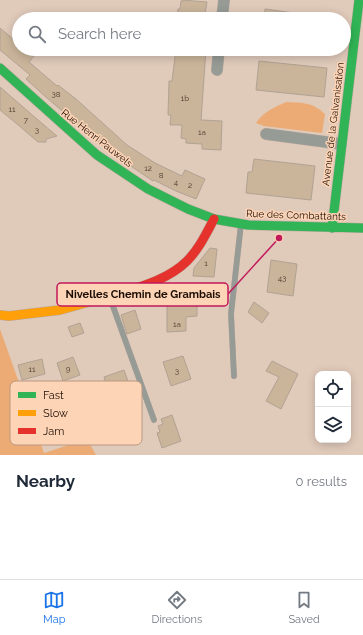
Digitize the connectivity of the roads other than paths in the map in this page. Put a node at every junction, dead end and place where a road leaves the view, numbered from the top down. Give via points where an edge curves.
1 (224, 0) edge
2 (359, 0) edge
3 (223, 12) edge
4 (218, 56) edge
5 (0, 68) edge
6 (217, 70) dead end
7 (266, 134) dead end
8 (341, 144) junction
9 (214, 219) junction
10 (228, 222) joint
11 (241, 224) junction
12 (332, 228) junction
13 (363, 228) edge
14 (110, 296) junction
15 (0, 315) edge
16 (234, 376) dead end
17 (140, 381) edge
18 (142, 386) edge
19 (154, 420) dead end

1 - 3 street
2 - 8 street, Avenue de la Galvanisation
4 - 6 street
5 - 9 street, Rue Henri Pauwels via 85,145 125,175 188,209
7 - 8 street
8 - 12 street, Avenue de la Galvanisation
9 - 10 street, Rue Henri Pauwels
9 - 14 street via 202,242 187,261 166,276
10 - 11 street, Rue des Combattants
11 - 12 street, Rue des Combattants
11 - 16 lane via 231,314
12 - 13 street, Rue des Combattants
14 - 15 street via 60,310
14 - 17 lane
18 - 19 lane

